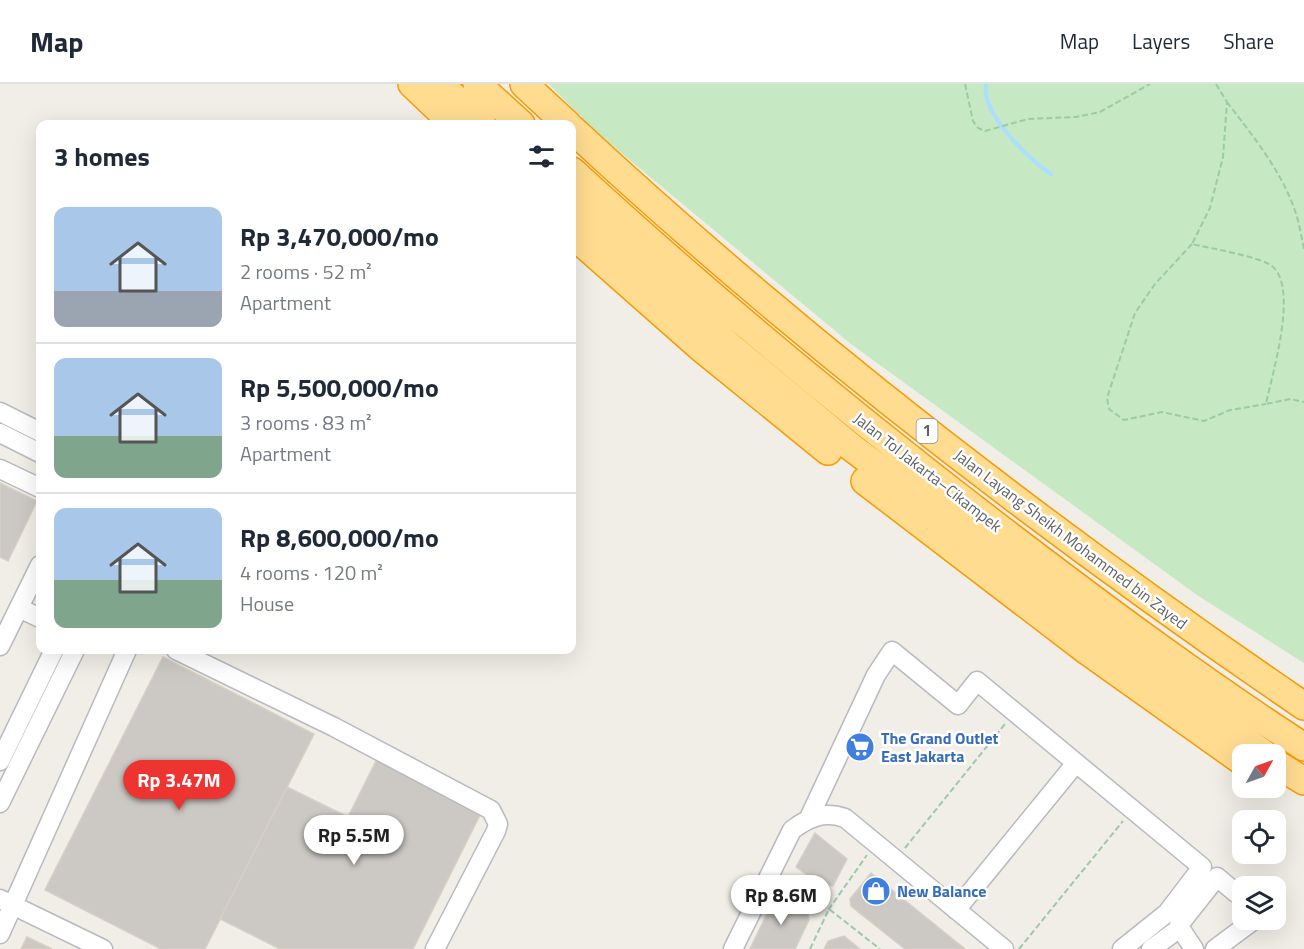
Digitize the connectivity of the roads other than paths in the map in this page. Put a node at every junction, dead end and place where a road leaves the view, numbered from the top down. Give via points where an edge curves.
1 (412, 84) edge
2 (440, 84) edge
3 (477, 84) edge
4 (524, 84) edge
5 (450, 120) edge
6 (478, 120) edge
7 (517, 120) edge
8 (563, 120) edge
9 (576, 133) edge
10 (576, 175) edge
11 (576, 210) edge
12 (576, 238) edge
13 (0, 412) edge
14 (36, 430) edge
15 (0, 433) edge
16 (36, 451) edge
17 (0, 469) edge
18 (36, 486) edge
19 (36, 573) edge
20 (19, 608) junction
21 (36, 616) edge
22 (0, 646) edge
23 (52, 654) edge
24 (73, 654) edge
25 (125, 654) edge
26 (184, 654) edge
27 (1304, 706) edge
28 (1250, 744) edge
29 (1304, 747) edge
30 (1232, 754) edge
31 (0, 761) edge
32 (1076, 763) junction
33 (1286, 770) edge
34 (1304, 781) edge
35 (1286, 789) edge
36 (1304, 801) edge
37 (0, 803) edge
38 (809, 818) junction
39 (1232, 890) edge
40 (7, 902) edge
41 (956, 910) junction
42 (1180, 927) junction
43 (1241, 930) edge
44 (0, 934) edge
45 (103, 949) edge
46 (435, 949) edge
47 (733, 949) edge
48 (1004, 949) edge
49 (1122, 949) edge
50 (1151, 949) edge
51 (1194, 949) edge
52 (1215, 949) edge

1 - 5 highway
2 - 6 highway
3 - 7 highway
4 - 8 highway
9 - 27 highway, Jalan Layang Sheikh Mohammed bin Zayed / 1 via 782,312 945,445 1164,610
10 - 29 highway, Jalan Tol Jakarta–Cikampek / 1 via 816,384 926,472 1101,605 1253,715
11 - 28 highway, Jalan Tol Jakarta–Cikampek via 734,350 851,447
12 - 30 highway via 700,347 921,525
13 - 14 street
15 - 16 street
17 - 18 street
19 - 20 street
20 - 21 street
20 - 22 street
23 - 31 street
24 - 37 street
25 - 40 street
26 - 46 street via 491,810 498,825 496,831
32 - 38 street via 977,681 958,705 892,651 876,675
32 - 41 street
32 - 49 street via 1202,867 1167,913
33 - 34 highway
35 - 36 highway
38 - 41 street via 832,814 845,818
38 - 47 street via 792,830
39 - 42 street via 1217,877
40 - 44 street
40 - 45 street
41 - 48 street
42 - 50 street
42 - 51 street
43 - 52 street

